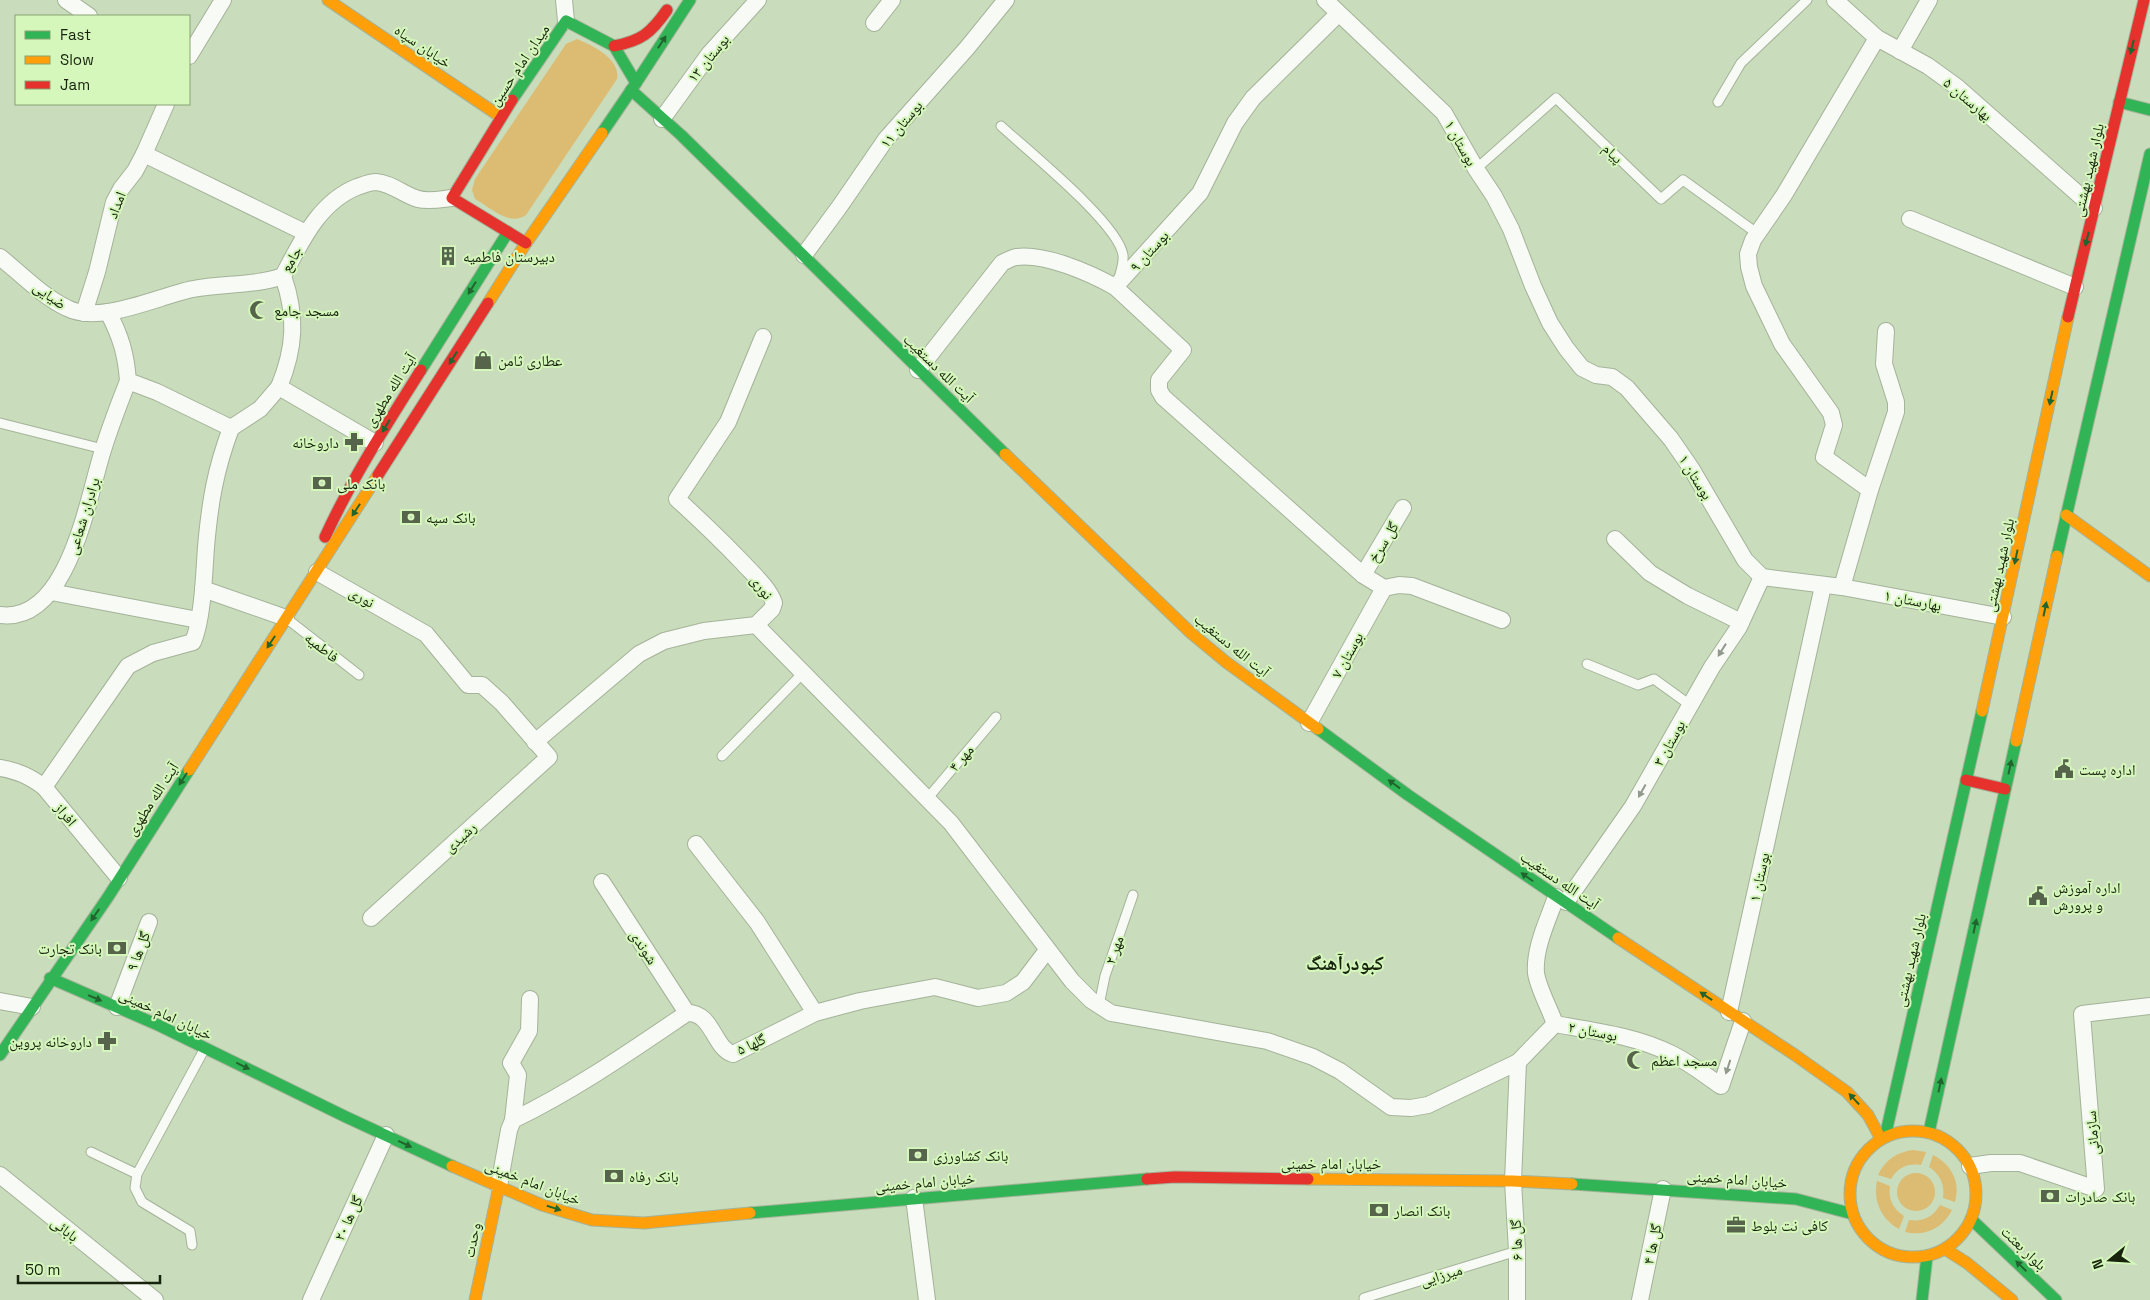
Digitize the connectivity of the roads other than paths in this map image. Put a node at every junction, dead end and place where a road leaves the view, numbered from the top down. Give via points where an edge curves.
1 (66, 0) edge
2 (223, 0) edge
3 (328, 0) edge
4 (564, 0) edge
5 (674, 0) edge
6 (690, 0) edge
7 (758, 0) edge
8 (892, 0) edge
9 (1006, 0) edge
10 (1325, 0) edge
11 (1807, 0) edge
12 (1835, 0) edge
13 (1929, 0) edge
14 (2144, 0) edge
15 (1338, 14) junction
16 (88, 15) edge
17 (566, 21) junction
18 (874, 23) dead end
19 (1877, 38) junction
20 (614, 46) junction
21 (1900, 51) junction
22 (190, 54) edge
23 (633, 87) junction
24 (1718, 102) dead end
25 (2119, 102) junction
26 (166, 105) edge
27 (2150, 110) edge
28 (502, 117) junction
29 (662, 119) junction
30 (1001, 126) dead end
31 (144, 154) junction
32 (2150, 154) edge
33 (1476, 169) junction
34 (452, 198) junction
35 (2094, 208) junction
36 (1910, 218) dead end
37 (508, 232) junction
38 (306, 233) junction
39 (1758, 234) junction
40 (526, 243) junction
41 (804, 255) junction
42 (0, 257) edge
43 (283, 276) junction
44 (1115, 287) junction
45 (2075, 287) junction
46 (108, 312) junction
47 (84, 313) junction
48 (1886, 331) dead end
49 (763, 337) dead end
50 (918, 370) junction
51 (128, 381) junction
52 (279, 387) junction
53 (0, 423) edge
54 (231, 428) junction
55 (375, 443) junction
56 (103, 449) junction
57 (1870, 490) junction
58 (1404, 508) dead end
59 (2066, 515) junction
60 (1615, 539) dead end
61 (317, 572) junction
62 (1363, 576) junction
63 (2150, 576) edge
64 (1762, 577) junction
65 (1822, 586) junction
66 (1842, 587) junction
67 (1384, 588) junction
68 (203, 589) junction
69 (51, 592) junction
70 (0, 615) edge
71 (2003, 617) junction
72 (286, 618) junction
73 (198, 620) junction
74 (1502, 620) dead end
75 (1741, 622) junction
76 (756, 625) junction
77 (1587, 664) dead end
78 (802, 674) junction
79 (359, 675) dead end
80 (1690, 705) junction
81 (996, 717) dead end
82 (1309, 723) junction
83 (536, 742) junction
84 (722, 756) dead end
85 (549, 757) joint
86 (0, 768) edge
87 (1966, 780) junction
88 (44, 787) junction
89 (2005, 788) junction
90 (927, 799) junction
91 (696, 844) dead end
92 (119, 878) junction
93 (602, 882) dead end
94 (1133, 895) dead end
95 (1561, 900) junction
96 (371, 918) dead end
97 (149, 922) dead end
98 (1051, 955) junction
99 (50, 978) junction
100 (530, 999) dead end
101 (0, 1001) edge
102 (1099, 1005) junction
103 (2150, 1006) edge
104 (32, 1007) junction
105 (117, 1007) junction
106 (687, 1012) junction
107 (815, 1013) junction
108 (1736, 1016) junction
109 (1555, 1024) junction
110 (5, 1042) edge
111 (205, 1048) junction
112 (0, 1055) edge
113 (1518, 1062) junction
114 (513, 1120) junction
115 (1929, 1132) junction
116 (386, 1135) junction
117 (1883, 1138) junction
118 (91, 1152) dead end
119 (1970, 1166) junction
120 (137, 1174) junction
121 (0, 1176) edge
122 (1513, 1181) junction
123 (499, 1186) junction
124 (1663, 1189) junction
125 (914, 1198) junction
126 (1853, 1214) junction
127 (1971, 1218) junction
128 (192, 1245) dead end
129 (1944, 1249) junction
130 (1517, 1252) junction
131 (1927, 1256) junction
132 (1364, 1298) dead end
133 (155, 1300) edge
134 (310, 1300) edge
135 (475, 1300) edge
136 (927, 1300) edge
137 (1517, 1300) edge
138 (1640, 1300) edge
139 (1922, 1300) edge
140 (2012, 1300) edge
141 (2056, 1300) edge

1 - 16 street
2 - 22 street
3 - 28 main road, خیابان سپاه
4 - 17 street
5 - 20 main road via 649,34 632,43
23 -> 6 main road
7 - 29 street, بوستان ۱۳ via 710,53
8 - 18 street
9 - 41 street, بوستان ۱۱ via 886,139
10 - 15 street, بوستان ۱
11 - 24 lane via 1741,63
12 - 19 street, بهارستان ۵
13 - 21 street
14 -> 25 main road, بلوار شهید بهشتی
15 - 33 street, بوستان ۱ via 1444,113
15 - 44 street, بوستان ۹ via 1253,98 1235,123 1200,193
17 - 20 main road, میدان امام حسین
17 - 28 main road, میدان امام حسین
19 - 21 street, بهارستان ۵
19 - 39 street
20 - 23 main road
21 - 35 street, بهارستان ۵ via 1957,87
23 - 29 main road, آیت الله دستغیب
23 - 40 main road
25 - 27 main road
25 - 35 main road, بلوار شهید بهشتی
26 - 31 street, امداد
28 - 34 main road, میدان امام حسین
29 - 41 main road, آیت الله دستغیب
30 - 44 lane via 1081,198 1109,230 1123,255
31 - 38 street
31 - 47 street, امداد via 114,202
32 - 59 main road
33 - 39 lane, پیام via 1556,98 1660,199 1683,180
33 - 64 street, بوستان ۱ via 1494,196 1550,323 1566,348 1582,368 1596,375 1612,377 1628,388 1672,439 1745,560
34 - 37 main road
34 - 38 street, جامع via 419,199 376,182 366,184 348,191 332,204
35 -> 45 main road, بلوار شهید بهشتی
36 - 45 street
37 - 40 main road
37 -> 55 main road, آیت الله مطهری
38 - 43 street, جامع
39 - 57 street via 1748,254 1754,286 1782,344 1832,413 1834,425 1824,457
40 -> 61 main road, آیت الله مطهری
41 - 50 main road, آیت الله دستغیب
42 - 47 street, ضیایی via 68,309
43 - 46 street, جامع via 261,282 192,289
43 - 52 street via 293,312 293,329
44 - 50 street via 1052,261 1013,257 1002,263
44 - 62 street via 1183,350 1159,380 1163,397
45 -> 71 main road, بلوار شهید بهشتی
46 - 47 street, ضیایی
46 - 51 street via 126,354
48 - 57 street via 1884,364 1896,412
49 - 76 street, نوری via 728,422 676,499 711,530 772,597 772,609
50 - 82 main road, آیت الله دستغیب via 1191,633
51 - 54 street
51 - 56 street, برادران شعاعی
52 - 54 street via 260,409
52 - 55 street
53 - 56 lane
54 - 68 street via 213,486
55 - 61 main road, آیت الله مطهری via 328,526
56 - 69 street, برادران شعاعی via 74,550
57 - 66 street
58 - 62 street, گل سرخ
59 - 63 main road
89 -> 59 main road
60 - 75 street via 1650,573
61 - 72 main road, آیت الله مطهری
61 - 83 street, نوری via 426,634 468,685 482,685
62 - 67 street
64 - 65 street
64 - 75 street, بوستان ۳
65 - 66 street, بهارستان ۱
65 - 108 street, بوستان ۱
66 - 71 street, بهارستان ۱
67 - 74 street via 1412,586
67 - 82 street, بوستان ۷
68 - 72 street
68 - 73 street
69 - 70 street, برادران شعاعی via 23,613
69 - 73 street
71 - 87 main road, بلوار شهید بهشتی
72 - 79 lane, فاطمیه
72 -> 92 main road, آیت الله مطهری
73 - 88 street via 192,642 153,653 128,666
75 -> 80 street, بوستان ۳
76 - 78 street
76 - 83 street via 704,631 664,641 639,654
77 - 80 lane via 1638,685 1654,679
78 - 84 lane
78 - 90 street
80 -> 95 street, بوستان ۳ via 1633,806
81 - 90 lane, مهر ۴
95 -> 82 main road, آیت الله دستغیب
83 - 85 street, نوری
85 - 96 street, رشیدی
86 - 88 street, افراز via 15,770
87 - 89 main road
87 - 117 main road, بلوار شهید بهشتی
88 - 92 street, افراز
115 -> 89 main road
90 - 98 street via 951,823
91 - 107 street via 757,922
92 -> 99 main road, آیت الله مطهری
93 - 106 street, شوندی
94 - 102 lane, مهر ۲ via 1105,976
108 -> 95 main road, آیت الله دستغیب
95 - 109 street, بوستان ۳ via 1542,937 1536,962 1536,974
97 - 105 street, گل ها ۹
98 - 102 street via 1072,982
98 - 107 street, گلها ۵ via 1045,953 1023,982 1006,993 991,997 964,996 935,987
99 - 104 main road, آیت الله مطهری
99 -> 105 main road, خیابان امام خمینی
100 - 114 street via 529,1031 511,1063 518,1075
101 - 104 street
102 - 113 street via 1111,1013 1268,1041 1314,1057 1391,1107 1428,1105
103 - 119 street, سازمانی via 2082,1014 2096,1189 2020,1163
104 - 110 main road, آیت الله مطهری
105 - 111 main road, خیابان امام خمینی
106 - 107 street, گلها ۵ via 695,1012 703,1019 727,1052 734,1054
106 - 114 street via 602,1070
108 -> 109 street, بوستان ۲ via 1721,1086 1672,1054 1649,1044
117 -> 108 main road, آیت الله دستغیب via 1847,1092
109 - 113 street, بوستان ۲
110 - 112 main road, آیت الله مطهری
111 -> 116 main road, خیابان امام خمینی
111 - 120 lane
113 - 122 street, گل ها ۶
114 - 123 street
115 - 117 main road via 1907,1130
115 - 119 main road via 1955,1146
116 -> 123 main road, خیابان امام خمینی
116 - 134 street, گل ها ۲۰
117 - 126 main road via 1865,1152 1854,1169 1850,1196
118 - 120 lane
119 - 127 main road via 1976,1198
120 - 128 lane via 135,1188 142,1202 190,1231
121 - 133 street, بابائی
122 - 124 main road, خیابان امام خمینی
122 - 125 main road, خیابان امام خمینی via 1175,1177
122 - 130 street, گل ها ۶
123 -> 125 main road, خیابان امام خمینی via 592,1220 644,1223
123 - 135 main road, وحدت
124 - 126 main road, خیابان امام خمینی via 1796,1199
124 - 138 street, گل ها ۴
125 - 136 street
126 - 131 main road via 1875,1245 1910,1258
127 - 129 main road via 1958,1239
141 -> 127 main road, بلوار بعثت
129 - 131 main road
129 - 140 main road via 1967,1263
130 - 132 lane, میرزایی
130 - 137 street, گل ها ۶
131 - 139 main road

